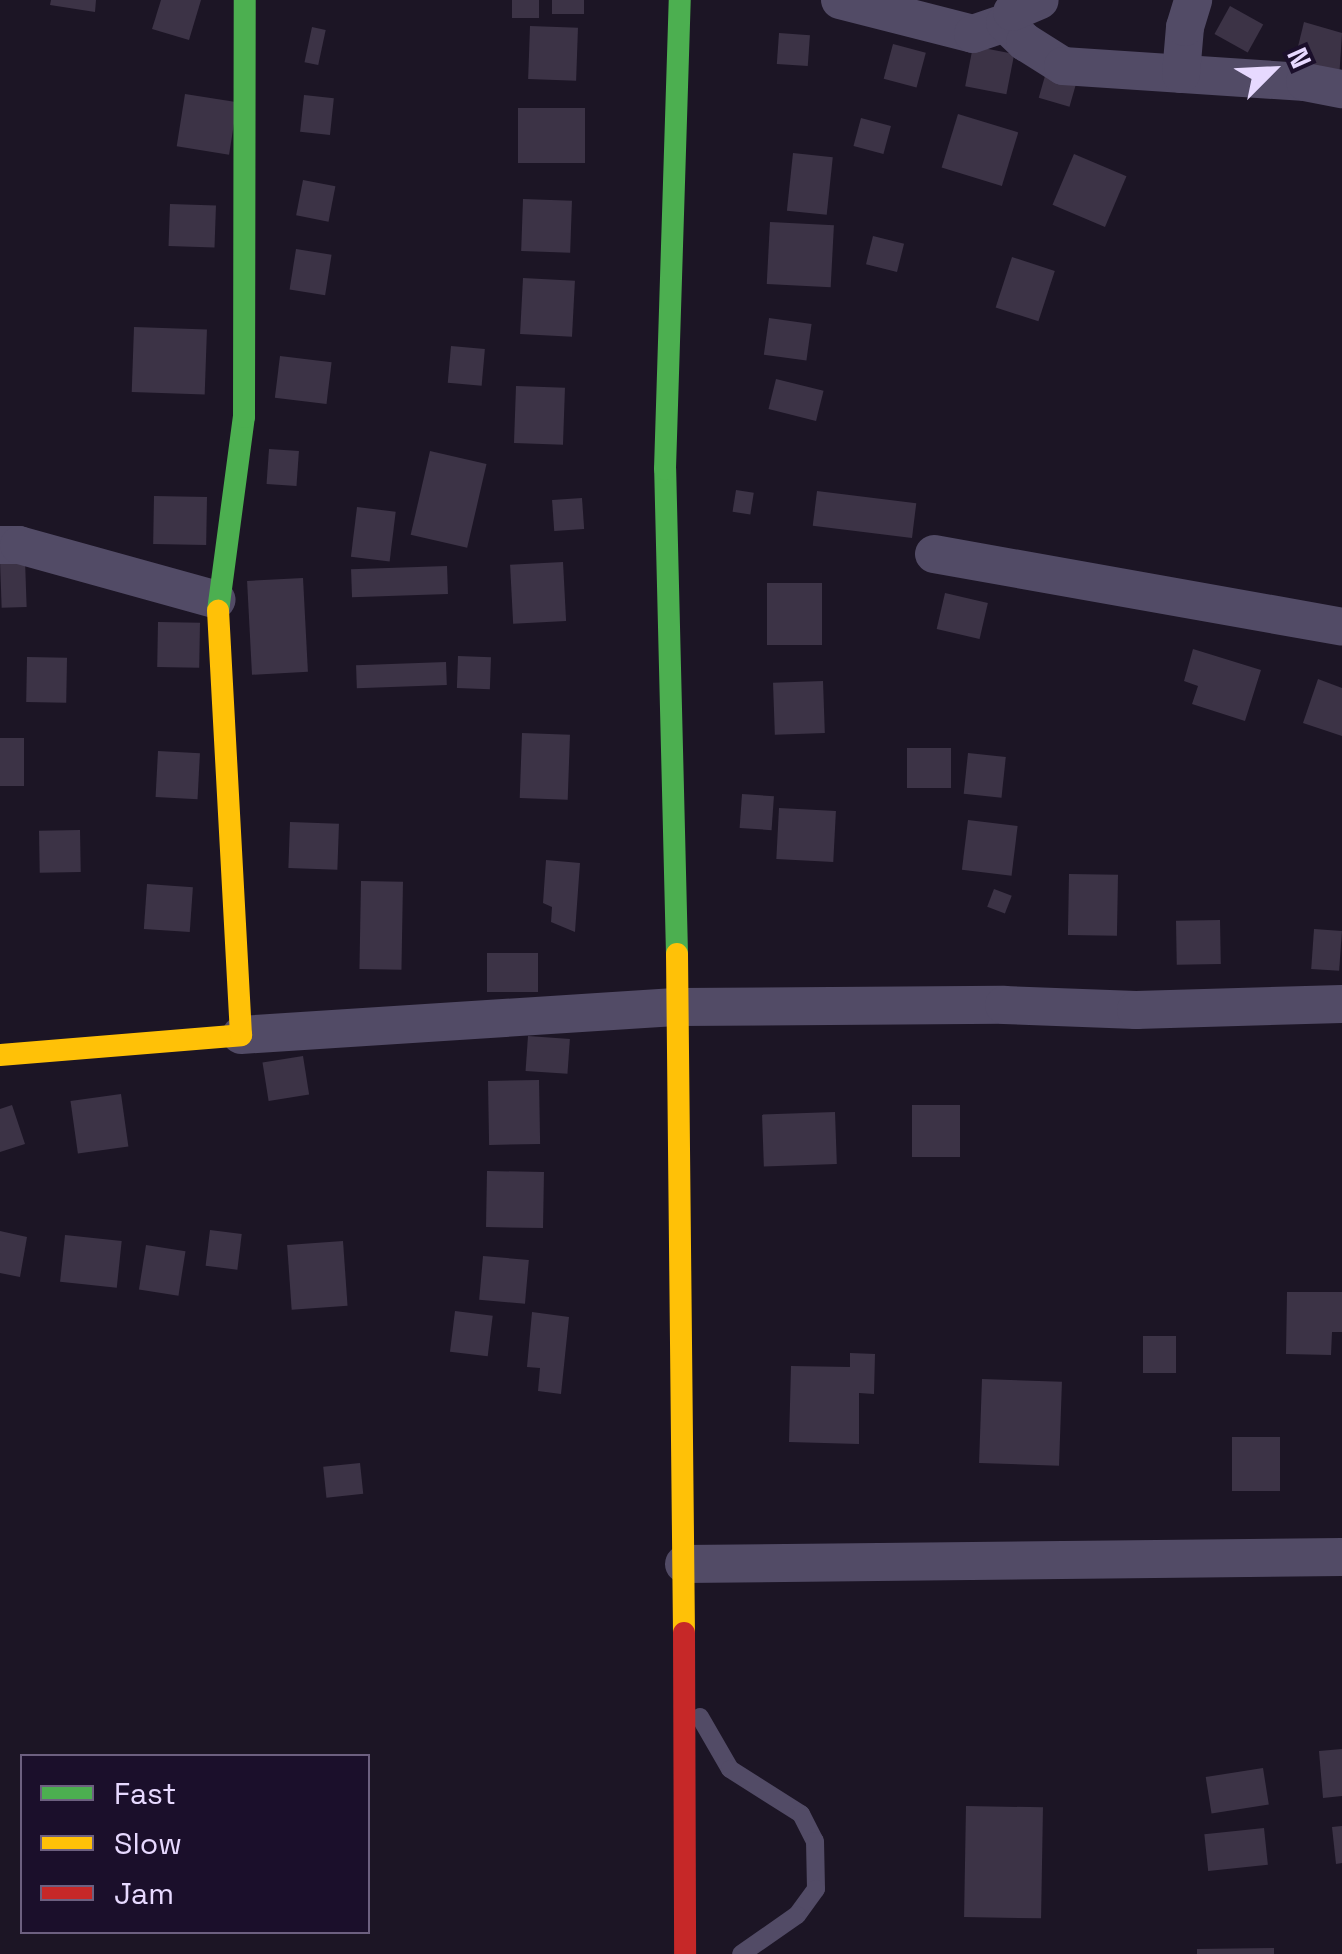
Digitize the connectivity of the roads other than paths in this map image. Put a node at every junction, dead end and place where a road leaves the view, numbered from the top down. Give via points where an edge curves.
1 (244, 0) edge
2 (680, 0) edge
3 (840, 0) edge
4 (1192, 0) edge
5 (1019, 10) edge
6 (1181, 74) junction
7 (1342, 89) edge
8 (0, 545) edge
9 (934, 554) dead end
10 (217, 600) junction
11 (1342, 627) edge
12 (1342, 1004) edge
13 (678, 1007) junction
14 (241, 1034) junction
15 (0, 1055) edge
16 (1342, 1557) edge
17 (684, 1564) junction
18 (684, 1689) junction
19 (685, 1954) edge
20 (741, 1954) edge

1 - 10 main road via 244,417
2 - 13 main road via 665,468
3 - 5 street via 973,34 1005,23
4 - 6 street
5 - 6 street via 1062,66
6 - 7 street
8 - 10 street
9 - 11 street
10 - 14 main road
12 - 13 street via 1136,1010
13 - 14 street
13 - 17 main road
14 - 15 main road
16 - 17 street
17 - 18 main road
18 - 19 main road
18 - 20 lane via 730,1769 802,1814 815,1841 816,1888 797,1915

